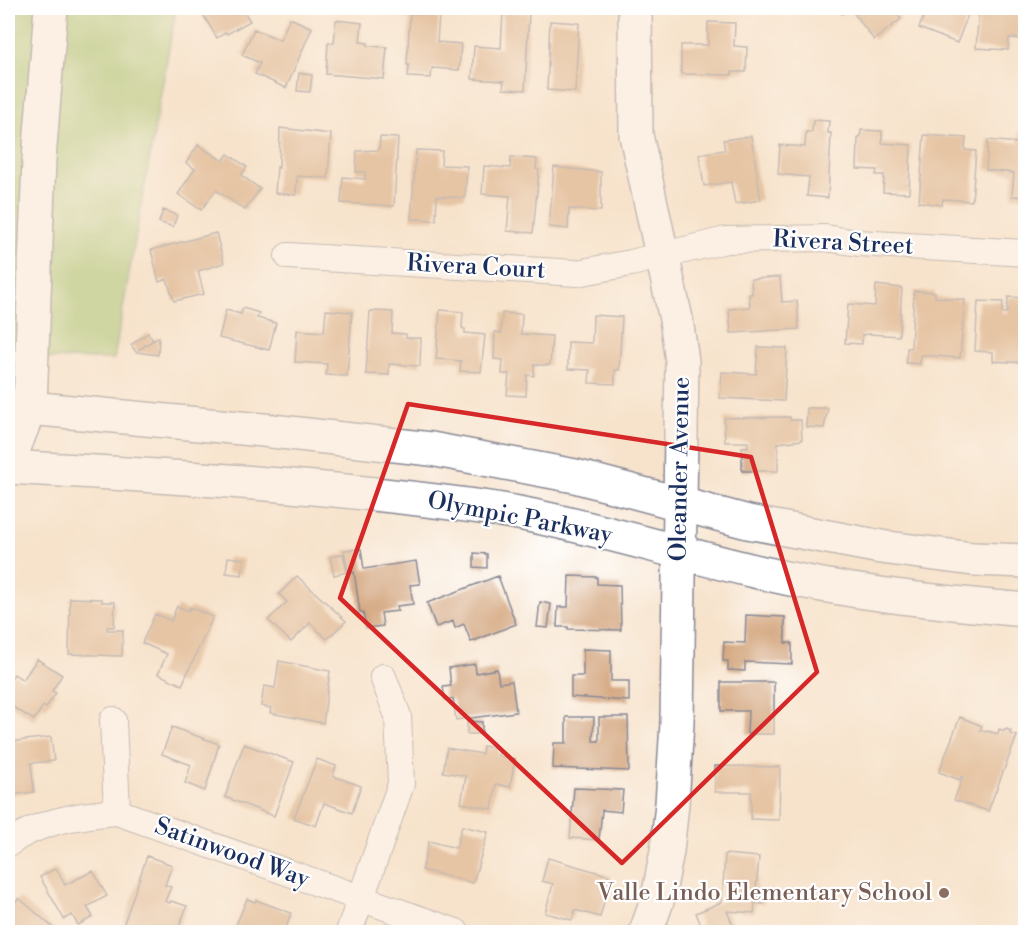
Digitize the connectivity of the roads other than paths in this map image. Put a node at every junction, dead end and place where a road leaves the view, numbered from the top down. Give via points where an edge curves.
1 (51, 8) edge
2 (635, 8) edge
3 (1026, 253) edge
4 (662, 255) junction
5 (288, 256) dead end
6 (19, 406) edge
7 (8, 465) edge
8 (679, 505) junction
9 (678, 551) junction
10 (1026, 561) edge
11 (1026, 610) edge
12 (383, 677) dead end
13 (114, 720) dead end
14 (117, 812) junction
15 (8, 844) edge
16 (361, 900) junction
17 (349, 933) edge
18 (456, 933) edge
19 (645, 933) edge

1 - 6 main road
2 - 4 main road, Oleander Avenue via 636,135
3 - 4 street, Rivera Street via 825,238 726,240
4 - 5 street, Rivera Court via 577,273
4 - 8 main road, Oleander Avenue via 682,362
6 - 7 main road
6 - 8 main road, Olympic Parkway via 431,449 575,476
7 - 9 main road, Olympic Parkway via 229,480 455,503 569,524
8 - 9 main road, Oleander Avenue
8 - 10 main road, Olympic Parkway via 881,547
9 - 11 main road, Olympic Parkway via 755,572 842,589
9 - 19 main road, Oleander Avenue via 677,723 672,804 658,898
12 - 16 street via 398,716 401,784
13 - 14 street
14 - 15 street, Satinwood Way via 69,818 28,832
14 - 16 street, Satinwood Way
16 - 17 street
16 - 18 street, Satinwood Way

